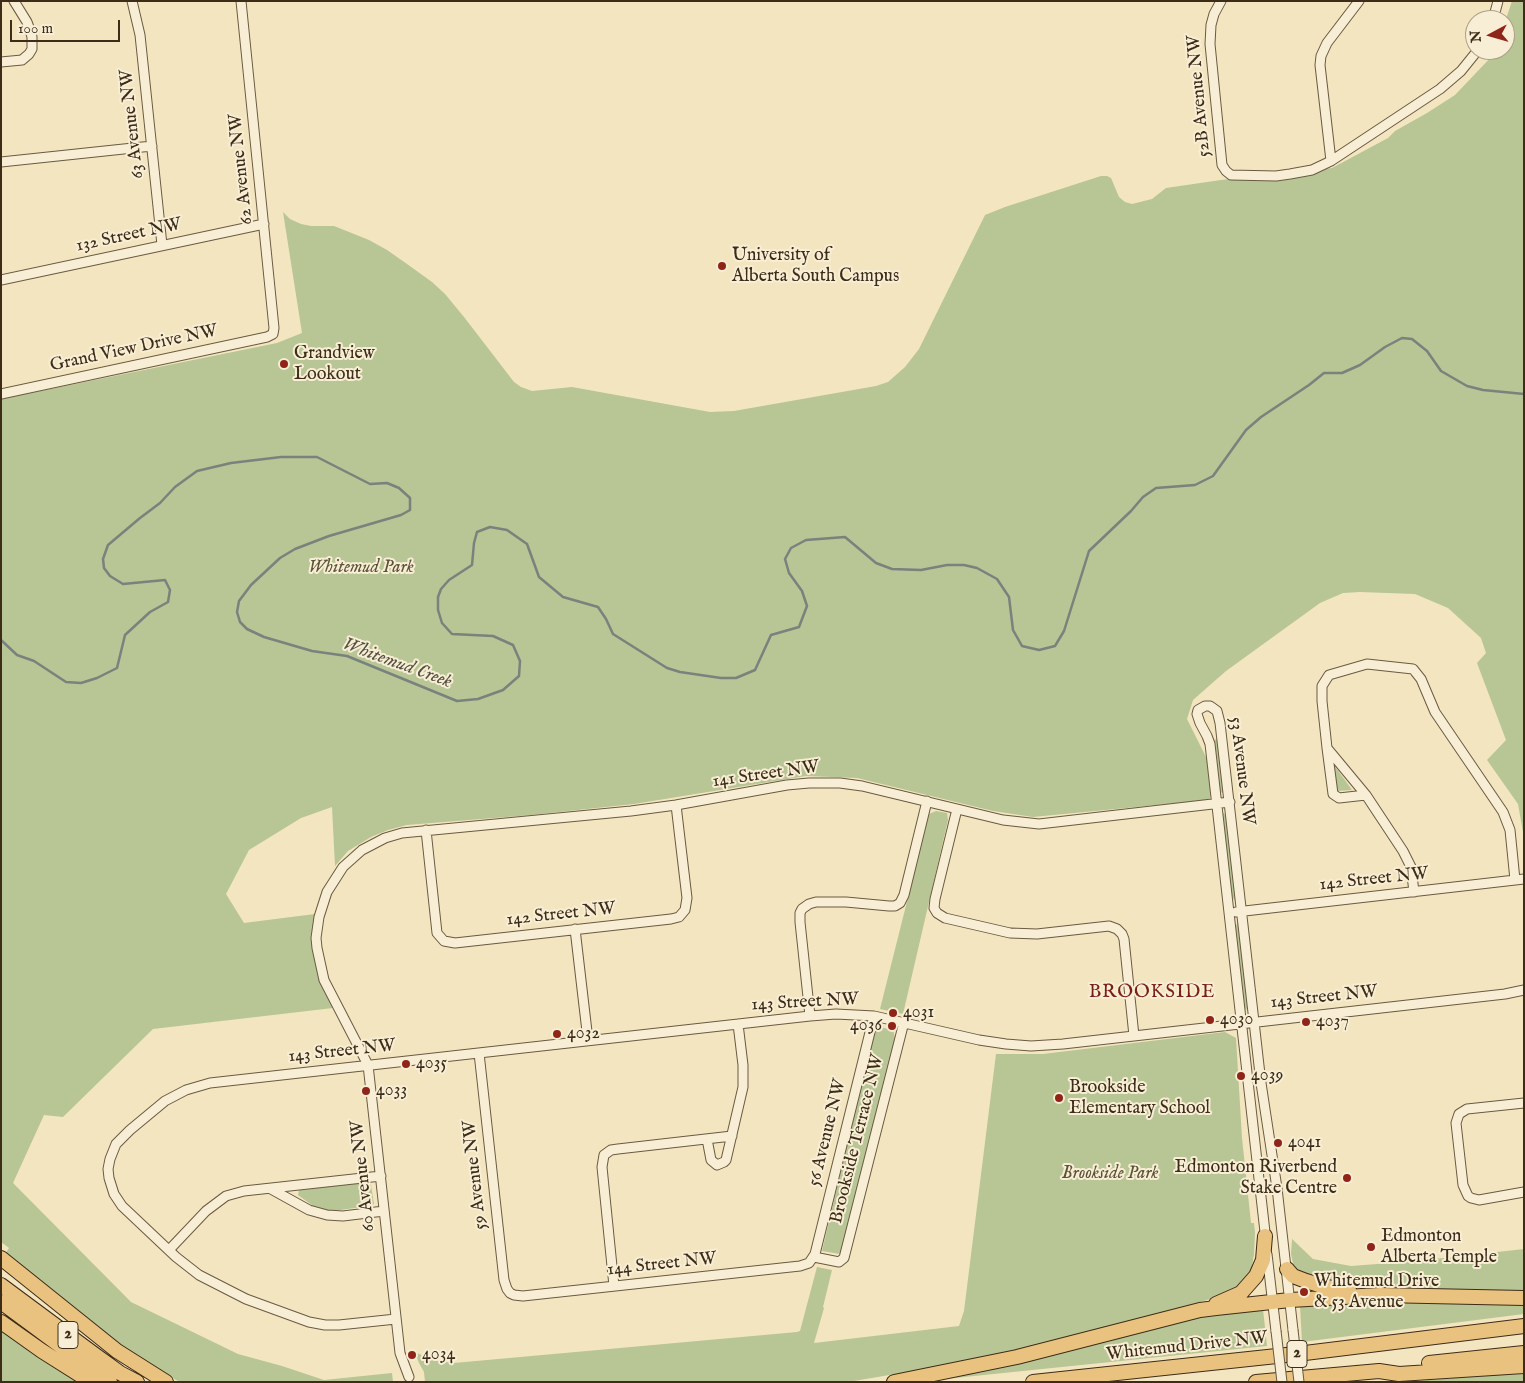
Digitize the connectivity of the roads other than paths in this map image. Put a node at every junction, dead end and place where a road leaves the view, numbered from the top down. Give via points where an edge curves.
1 (14, 1) edge
2 (132, 1) edge
3 (241, 1) edge
4 (1221, 1) edge
5 (1359, 1) edge
6 (1470, 60) edge
7 (1, 62) edge
8 (152, 146) junction
9 (1, 162) edge
10 (1331, 162) junction
11 (264, 224) junction
12 (162, 245) junction
13 (1, 280) edge
14 (274, 334) joint
15 (1, 394) edge
16 (1327, 748) junction
17 (1366, 796) junction
18 (927, 801) junction
19 (1230, 802) junction
20 (1217, 804) junction
21 (676, 805) junction
22 (957, 809) junction
23 (426, 830) junction
24 (343, 867) joint
25 (1520, 880) edge
26 (1414, 892) junction
27 (1241, 911) junction
28 (1229, 913) junction
29 (576, 929) junction
30 (1524, 990) edge
31 (810, 1016) junction
32 (874, 1016) junction
33 (904, 1022) junction
34 (1254, 1022) junction
35 (738, 1024) junction
36 (1241, 1024) junction
37 (1134, 1036) junction
38 (588, 1040) junction
39 (479, 1053) junction
40 (368, 1065) junction
41 (1524, 1103) edge
42 (732, 1136) junction
43 (707, 1139) junction
44 (380, 1176) junction
45 (271, 1188) junction
46 (1524, 1192) edge
47 (384, 1212) junction
48 (1265, 1236) junction
49 (168, 1250) junction
50 (814, 1257) junction
51 (1, 1258) edge
52 (1287, 1269) junction
53 (1, 1286) edge
54 (614, 1286) junction
55 (510, 1293) joint
56 (1380, 1295) junction
57 (1524, 1298) edge
58 (1290, 1300) junction
59 (1, 1302) edge
60 (1273, 1302) junction
61 (1200, 1310) junction
62 (396, 1319) junction
63 (1, 1322) edge
64 (1524, 1326) edge
65 (1488, 1331) junction
66 (1524, 1335) edge
67 (1524, 1353) edge
68 (1524, 1366) edge
69 (1379, 1371) junction
70 (409, 1377) dead end
71 (90, 1382) edge
72 (110, 1382) edge
73 (137, 1382) edge
74 (166, 1382) edge
75 (894, 1382) edge
76 (1033, 1382) edge
77 (1256, 1382) edge
78 (1282, 1382) edge
79 (1299, 1382) edge

1 - 7 street via 27,22 32,43 29,54 22,60
2 - 8 street, 63 Avenue NW via 140,35
3 - 11 street, 62 Avenue NW
4 - 10 street, 52B Avenue NW via 1211,25 1210,44 1224,169 1235,175 1282,175 1312,170
5 - 10 street via 1321,56
6 - 10 street via 1440,89
8 - 9 street
8 - 12 street, 63 Avenue NW
11 - 12 street, 132 Street NW
11 - 14 street, 62 Avenue NW
12 - 13 street, 132 Street NW
14 - 15 street, Grand View Drive NW
16 - 17 street
16 - 17 street via 1333,794 1339,798
16 - 25 street via 1322,686 1329,675 1367,664 1413,669 1421,679 1435,712 1503,812
17 - 26 street via 1406,856
18 - 21 street, 141 Street NW via 862,786 814,783
18 - 22 street, 141 Street NW
18 - 31 street via 900,903 889,906 816,902 802,909 800,922
19 - 20 street, 141 Street NW
19 - 20 street, 53 Avenue NW via 1219,715 1214,708 1205,706 1197,714 1210,744
19 - 27 street, 53 Avenue NW
20 - 22 street, 141 Street NW via 1039,824 1003,820
20 - 28 street, 53 Avenue NW
21 - 23 street, 141 Street NW
21 - 29 street, 142 Street NW via 686,898 683,913 671,919
22 - 37 street via 935,898 936,911 945,918 1010,933 1037,934 1109,926 1117,929 1124,939
23 - 24 street, 141 Street NW via 385,838 362,850
23 - 29 street, 142 Street NW via 437,933 448,943
24 - 40 street, 60 Avenue NW via 324,900 317,927 317,948 324,980
25 - 26 street, 142 Street NW
26 - 27 street, 142 Street NW
27 - 28 street, 142 Street NW
27 - 34 street, 53 Avenue NW
28 - 36 street, 53 Avenue NW
29 - 38 street
30 - 34 street, 143 Street NW
31 - 32 street, 143 Street NW
31 - 35 street, 143 Street NW
32 - 33 street, 143 Street NW
32 - 50 street, 56 Avenue NW
33 - 37 street, 143 Street NW via 979,1040 1018,1045
33 - 50 street, Brookside Terrace NW via 844,1258 840,1262
34 - 36 street, 143 Street NW
34 - 52 street, 53 Avenue NW
35 - 38 street, 143 Street NW
35 - 42 street via 742,1087
36 - 37 street, 143 Street NW
36 - 48 street, 53 Avenue NW
38 - 39 street, 143 Street NW
39 - 40 street, 143 Street NW
39 - 55 street, 59 Avenue NW via 504,1280
40 - 44 street, 60 Avenue NW
40 - 49 street, 143 Street NW via 202,1084 165,1101 130,1130 112,1152 108,1169 111,1186 122,1206
41 - 46 street via 1470,1108 1461,1112 1457,1120 1464,1189 1468,1196 1479,1200
42 - 43 street
42 - 43 street via 726,1160 719,1165 710,1158
43 - 54 street via 611,1150 604,1155 602,1167
44 - 45 street
44 - 47 street, 60 Avenue NW
45 - 47 street via 309,1210 327,1216
45 - 49 street via 238,1192 221,1199
47 - 62 street, 60 Avenue NW
48 - 60 street, 53 Avenue NW
48 - 61 highway via 1263,1260 1250,1285 1241,1293
49 - 62 street via 208,1281 251,1302 303,1320 332,1326
50 - 54 street, 144 Street NW via 800,1266
51 - 74 highway via 117,1351
52 - 56 highway via 1297,1278 1326,1287
52 - 58 street, 53 Avenue NW
53 - 73 highway, 2
54 - 55 street, 144 Street NW via 523,1296
56 - 57 highway
56 - 58 highway
58 - 60 highway
58 - 79 street, 53 Avenue NW, bridge
59 - 72 highway, 2
60 - 61 highway
60 - 78 street, 53 Avenue NW, bridge
61 - 75 highway via 1017,1357
62 - 70 street, 60 Avenue NW via 401,1357
63 - 71 highway
64 - 65 highway, Whitemud Drive NW / 2
65 - 66 highway via 1500,1336
65 - 76 highway, Whitemud Drive NW / 2
67 - 69 highway
68 - 69 highway, 2 via 1399,1374
69 - 77 highway, 2

